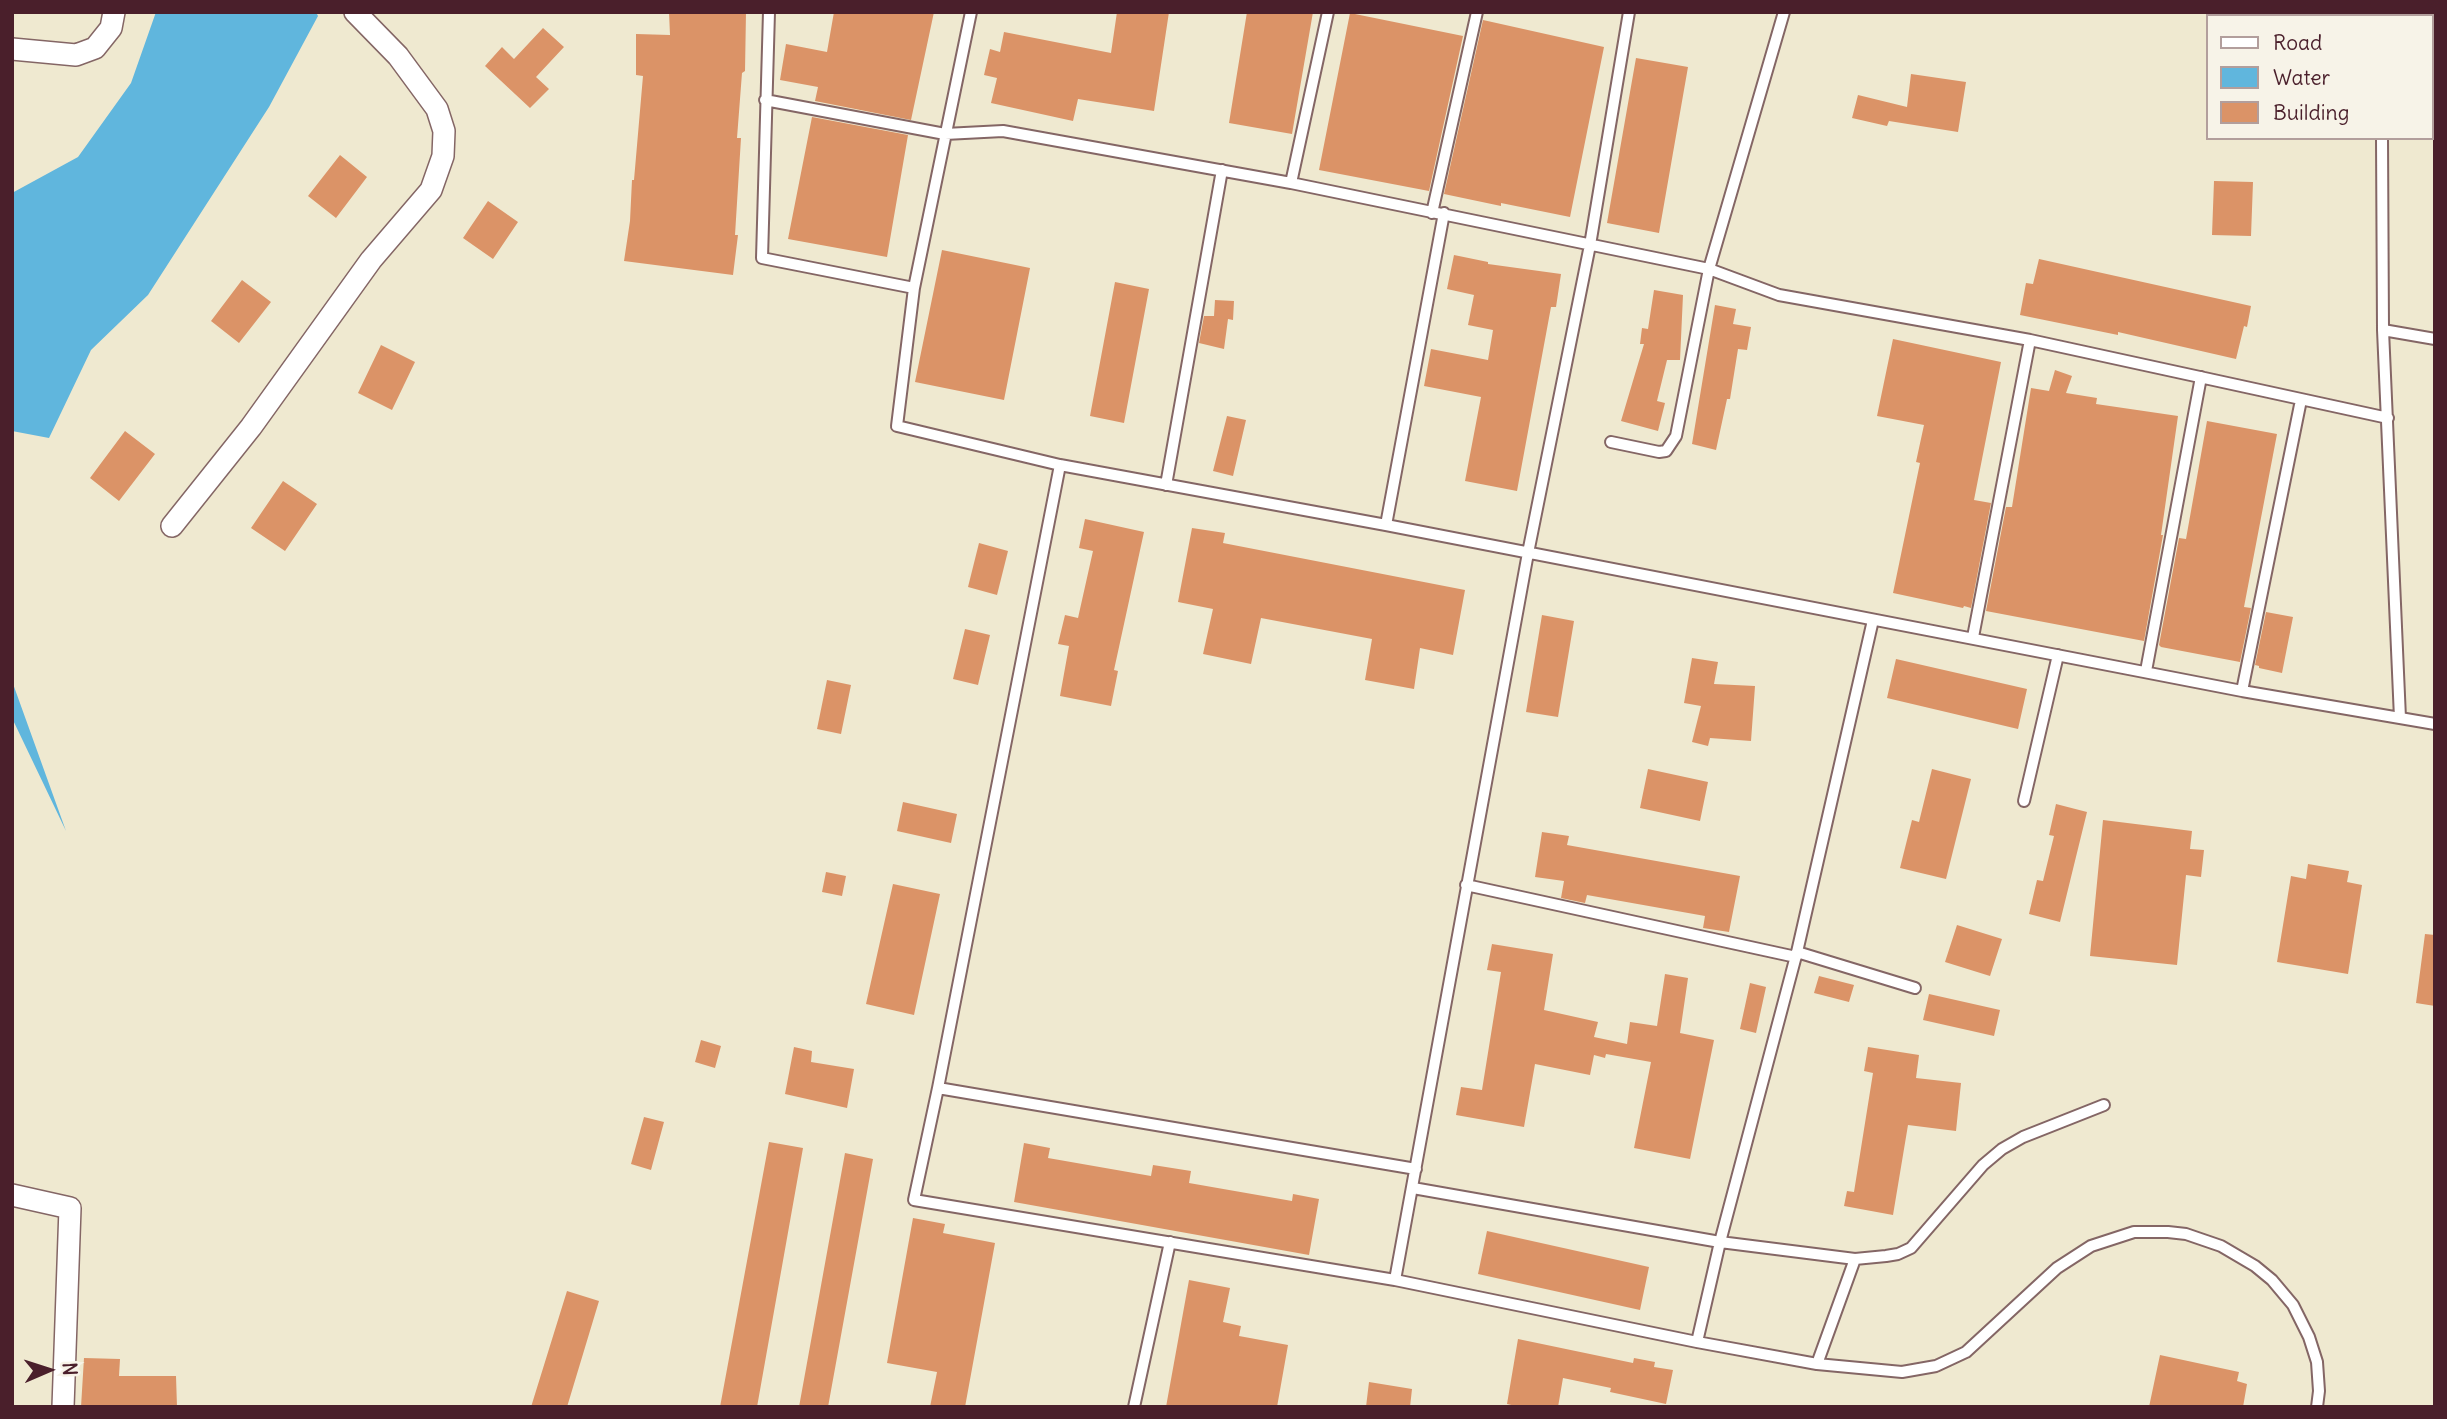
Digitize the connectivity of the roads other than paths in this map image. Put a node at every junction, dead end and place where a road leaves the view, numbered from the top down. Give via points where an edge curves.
1 (114, 12) edge
2 (355, 12) edge
3 (769, 12) edge
4 (971, 12) edge
5 (1328, 12) edge
6 (1477, 12) edge
7 (1629, 12) edge
8 (1784, 12) edge
9 (12, 49) edge
10 (765, 100) junction
11 (945, 134) junction
12 (2382, 140) edge
13 (1222, 170) junction
14 (1291, 183) junction
15 (1438, 213) junction
16 (1590, 245) junction
17 (1709, 269) junction
18 (914, 288) junction
19 (2384, 330) junction
20 (2435, 339) edge
21 (2030, 340) junction
22 (2201, 377) junction
23 (2301, 400) junction
24 (2388, 418) junction
25 (1611, 442) dead end
26 (1060, 465) junction
27 (1166, 485) junction
28 (1387, 525) junction
29 (172, 526) dead end
30 (1528, 553) junction
31 (1873, 620) junction
32 (1973, 637) junction
33 (2057, 655) junction
34 (2146, 671) junction
35 (2242, 691) junction
36 (2400, 718) junction
37 (2435, 724) edge
38 (2024, 801) dead end
39 (1466, 885) junction
40 (1796, 955) junction
41 (1915, 988) dead end
42 (938, 1088) junction
43 (2104, 1105) dead end
44 (1416, 1169) junction
45 (1413, 1188) junction
46 (12, 1195) edge
47 (1170, 1242) junction
48 (1720, 1242) junction
49 (1855, 1259) junction
50 (1395, 1280) junction
51 (1697, 1342) junction
52 (1816, 1364) junction
53 (63, 1407) edge
54 (1134, 1407) edge
55 (2317, 1407) edge

1 - 9 street via 111,28 95,48 76,55
2 - 29 street via 398,56 437,109 444,131 443,156 431,190 370,260 251,427
3 - 10 lane
4 - 11 lane
5 - 14 lane
6 - 15 lane
7 - 16 lane
8 - 17 lane
10 - 11 lane
10 - 18 lane via 762,258
11 - 13 lane via 1003,131
11 - 18 lane
12 - 19 lane
13 - 14 lane
13 - 27 lane
14 - 15 lane
15 - 16 lane
15 - 28 lane
16 - 17 lane
16 - 30 lane
17 - 21 lane via 1779,295
17 - 25 lane via 1672,445 1659,452
18 - 26 lane via 897,426
19 - 20 lane
19 - 24 lane
21 - 22 lane
21 - 32 lane
22 - 23 lane
22 - 34 lane
23 - 24 lane
23 - 35 lane
24 - 36 lane
26 - 27 lane
26 - 42 lane
27 - 28 lane
28 - 30 lane
30 - 31 lane
30 - 39 lane
31 - 32 lane
31 - 40 lane
32 - 33 lane
33 - 34 lane
33 - 38 lane
34 - 35 lane
35 - 36 lane
36 - 37 lane
39 - 40 lane
39 - 44 lane
40 - 41 lane
40 - 48 lane
42 - 44 lane
42 - 47 lane via 914,1200
43 - 49 lane via 2023,1137 1996,1153 1911,1248
44 - 45 lane
45 - 48 lane
45 - 50 lane
46 - 53 street via 70,1208
47 - 50 lane
47 - 54 lane
48 - 49 lane
48 - 51 lane
49 - 52 lane
50 - 51 lane
51 - 52 lane
52 - 55 lane via 1902,1372 1947,1363 1966,1352 2057,1268 2091,1246 2134,1232 2168,1232 2221,1246 2272,1280 2293,1305 2309,1337 2317,1362

